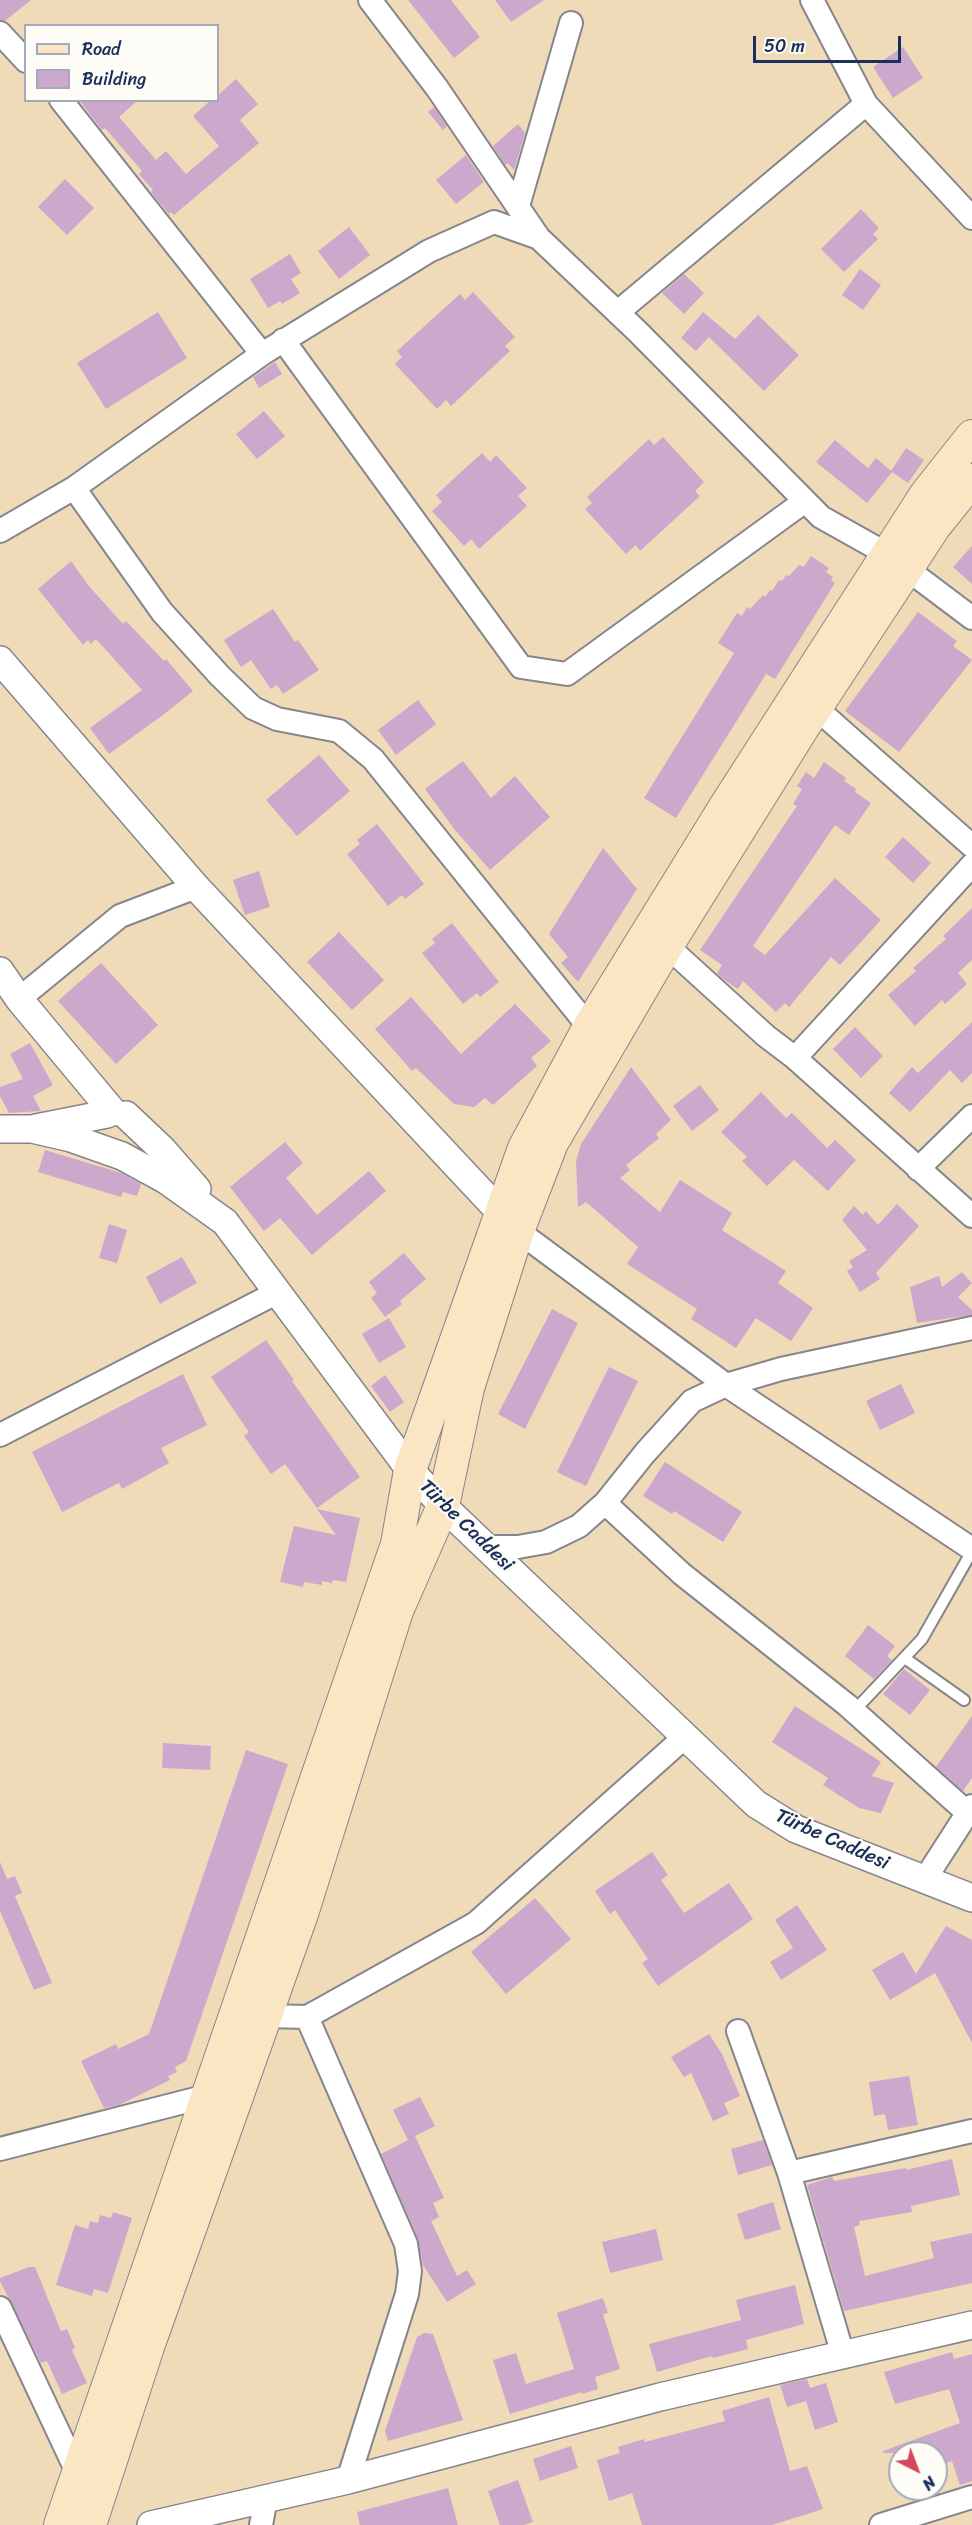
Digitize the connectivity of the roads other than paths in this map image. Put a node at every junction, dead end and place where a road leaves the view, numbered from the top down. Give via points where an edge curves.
1 (369, 0) edge
2 (812, 0) edge
3 (571, 23) dead end
4 (0, 33) edge
5 (24, 59) edge
6 (63, 102) edge
7 (866, 104) junction
8 (518, 206) junction
9 (972, 218) edge
10 (539, 238) junction
11 (618, 312) junction
12 (284, 340) junction
13 (262, 354) junction
14 (972, 436) edge
15 (972, 480) edge
16 (74, 488) junction
17 (805, 501) junction
18 (0, 531) edge
19 (897, 560) junction
20 (972, 618) edge
21 (0, 660) edge
22 (816, 708) junction
23 (972, 846) edge
24 (972, 865) edge
25 (196, 887) junction
26 (659, 936) junction
27 (0, 971) edge
28 (19, 999) junction
29 (589, 1027) junction
30 (795, 1058) junction
31 (115, 1114) junction
32 (972, 1116) edge
33 (0, 1129) edge
34 (32, 1129) junction
35 (108, 1150) junction
36 (918, 1169) junction
37 (972, 1216) edge
38 (225, 1222) junction
39 (509, 1222) junction
40 (278, 1292) junction
41 (972, 1328) edge
42 (726, 1385) junction
43 (0, 1435) edge
44 (410, 1470) junction
45 (605, 1503) junction
46 (442, 1506) junction
47 (487, 1546) junction
48 (972, 1550) edge
49 (906, 1659) junction
50 (964, 1700) dead end
51 (855, 1711) junction
52 (686, 1737) junction
53 (971, 1810) edge
54 (925, 1879) junction
55 (972, 1898) edge
56 (265, 2016) junction
57 (307, 2017) junction
58 (738, 2031) dead end
59 (207, 2096) junction
60 (972, 2131) edge
61 (0, 2149) edge
62 (789, 2173) junction
63 (0, 2308) edge
64 (972, 2325) edge
65 (843, 2355) junction
66 (78, 2474) junction
67 (348, 2480) junction
68 (972, 2497) edge
69 (266, 2498) junction
70 (60, 2525) edge
71 (90, 2525) edge
72 (151, 2525) edge
73 (261, 2525) edge
74 (881, 2525) edge

1 - 8 street via 436,87
2 - 7 street
3 - 8 street
4 - 5 street
6 - 13 street
7 - 9 street
7 - 11 street
8 - 10 street
10 - 11 street
10 - 12 street via 494,222 429,251
11 - 17 street
12 - 13 street
12 - 17 street via 521,667 567,674
13 - 16 street
14 - 19 main road via 926,494
15 - 19 main road via 934,526
16 - 18 street
16 - 29 street via 162,612 253,708 278,719 339,731 373,759
17 - 19 street via 821,517
19 - 20 street
19 - 22 main road
19 - 26 main road
21 - 25 street
22 - 23 street
22 - 26 main road
24 - 30 street
25 - 28 street via 120,916
25 - 39 street
26 - 29 main road
26 - 30 street
26 - 39 main road
27 - 28 street
28 - 31 street
29 - 39 main road via 524,1148
30 - 36 street
31 - 34 street
31 - 35 street via 97,1122 95,1129 98,1142
31 - 38 street via 163,1150
32 - 36 street
33 - 34 street, Türbe Caddesi
34 - 35 street, Türbe Caddesi
35 - 38 street, Türbe Caddesi via 148,1169
36 - 37 street
38 - 40 street, Türbe Caddesi
39 - 42 street
39 - 44 main road
39 - 46 main road
40 - 43 street
40 - 44 street, Türbe Caddesi
41 - 42 street via 781,1369
42 - 45 street via 692,1401
42 - 48 street
44 - 46 street, Türbe Caddesi
44 - 59 main road via 397,1544
45 - 47 street via 579,1526 546,1542 518,1547
45 - 51 street via 682,1574
46 - 47 street, Türbe Caddesi
46 - 56 main road via 397,1611 302,1914
47 - 52 street, Türbe Caddesi
48 - 49 lane via 922,1640
49 - 50 lane
49 - 51 lane
51 - 53 street via 960,1806
52 - 54 street, Türbe Caddesi via 775,1818
52 - 57 street via 476,1923
53 - 54 street
54 - 55 street, Türbe Caddesi
56 - 57 street
56 - 71 main road via 148,2347
57 - 67 street via 406,2244 410,2271
58 - 62 street
59 - 61 street
59 - 66 main road
60 - 62 street
62 - 65 street
63 - 66 street
64 - 65 street
65 - 67 street via 660,2397
66 - 70 main road
67 - 69 street
68 - 74 street
69 - 72 street
69 - 73 street

